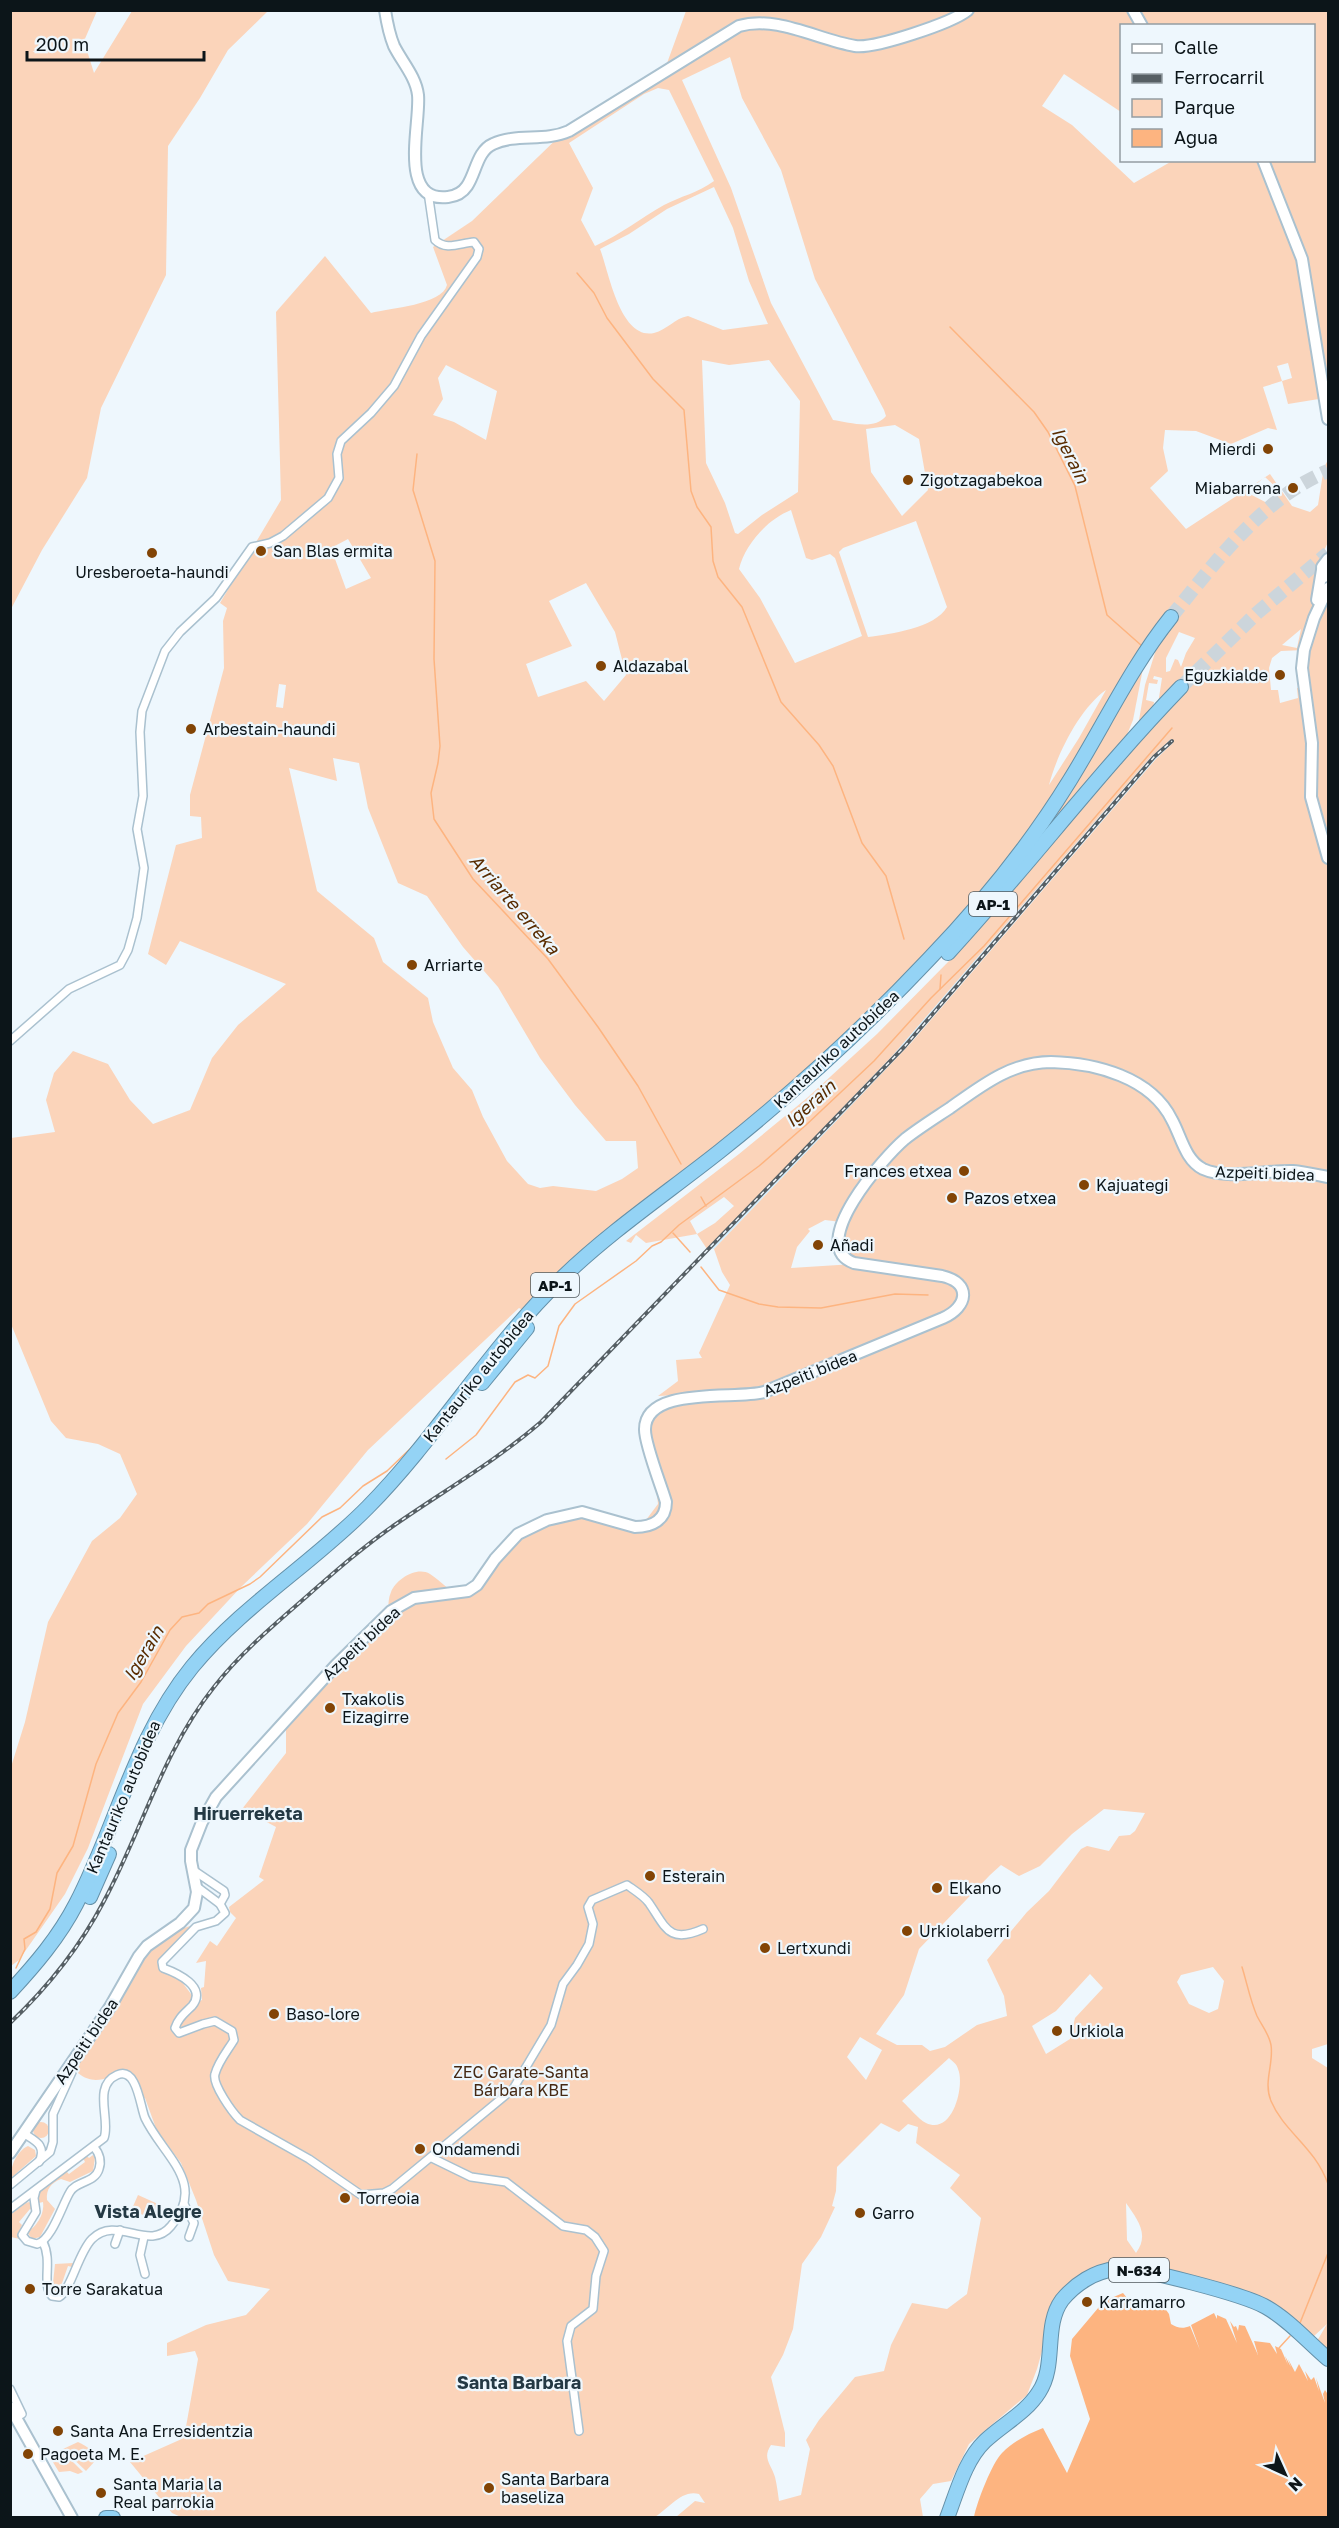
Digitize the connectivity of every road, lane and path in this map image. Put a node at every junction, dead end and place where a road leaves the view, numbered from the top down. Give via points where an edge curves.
1 (385, 10) edge
2 (968, 10) edge
3 (1132, 10) edge
4 (1141, 24) edge
5 (1264, 162) edge
6 (428, 192) junction
7 (1329, 419) edge
8 (1326, 562) edge
9 (1329, 581) edge
10 (1329, 588) edge
11 (1172, 617) tunnel mouth
12 (1314, 618) junction
13 (1181, 687) tunnel mouth
14 (1329, 858) edge
15 (10, 1041) edge
16 (1329, 1177) edge
17 (193, 1870) junction
18 (196, 1886) junction
19 (211, 1899) junction
20 (220, 1904) junction
21 (195, 1906) junction
22 (703, 1929) dead end
23 (10, 1992) edge
24 (10, 2004) edge
25 (74, 2061) junction
26 (30, 2122) junction
27 (52, 2125) junction
28 (23, 2133) junction
29 (51, 2134) junction
30 (38, 2141) junction
31 (94, 2146) junction
32 (10, 2153) edge
33 (432, 2158) junction
34 (39, 2163) junction
35 (10, 2185) edge
36 (37, 2190) junction
37 (22, 2200) junction
38 (35, 2202) junction
39 (184, 2204) junction
40 (10, 2209) edge
41 (120, 2230) junction
42 (144, 2237) junction
43 (189, 2237) dead end
44 (43, 2242) junction
45 (115, 2244) dead end
46 (146, 2274) dead end
47 (1329, 2359) edge
48 (10, 2389) edge
49 (13, 2412) edge
50 (579, 2431) dead end
51 (73, 2516) edge
52 (106, 2517) edge
53 (113, 2517) edge
54 (947, 2517) edge

1 - 6 main road via 392,39 417,92 416,174 420,186
2 - 6 main road via 946,23 863,46 767,23 739,26 569,131 490,145 467,186 457,194 443,197
3 - 4 main road
5 - 7 main road via 1302,259
6 - 15 street via 435,240 447,246 474,242 478,255 421,336 394,386 341,441 337,454 340,476 330,495 283,536 252,547 216,598 165,651 140,725 143,796 137,829 143,883 128,950 120,965 69,988
8 - 9 main road
8 - 12 main road
10 - 12 main road
11 - 23 highway, Kantauriko autobidea / AP-1 via 1138,663 1040,826 998,883 943,945 795,1088 557,1282 497,1347 390,1484 337,1536 227,1629 190,1669 146,1738 75,1906 44,1953
12 - 14 main road via 1302,669 1312,743 1312,805
13 - 24 highway, Kantauriko autobidea / AP-1 via 924,979 779,1114 567,1285 503,1355 397,1490 214,1655 182,1695 154,1743 82,1911 51,1959
16 - 17 main road, Azpeiti bidea via 1291,1171 1224,1173 1203,1169 1189,1156 1160,1101 1139,1085 1105,1070 1041,1063 1018,1067 994,1078 899,1145 853,1202 838,1236 841,1252 851,1263 955,1281 963,1294 958,1309 767,1392 683,1398 656,1409 645,1430 666,1502 663,1516 643,1527 582,1512 547,1520 518,1534 468,1591 414,1598 391,1611 316,1685 216,1797 195,1836 191,1850
17 - 18 main road, Azpeiti bidea
17 - 20 street via 224,1891
18 - 19 street
18 - 21 main road, Azpeiti bidea
19 - 20 street
19 - 21 street
20 - 33 street via 225,1913 196,1928 162,1966 188,1981 196,1997 177,2022 179,2034 215,2021 232,2031 234,2036 214,2080 231,2110 240,2120 309,2159 361,2195 384,2193
21 - 25 main road, Azpeiti bidea via 180,1923 147,1946
22 - 33 street via 683,1936 669,1932 648,1901 627,1885 592,1900 588,1907 593,1924 589,1944 563,1984 551,2025 535,2056 508,2095
25 - 26 main road, Azpeiti bidea
25 - 27 street
26 - 27 street via 42,2118
26 - 28 main road, Azpeiti bidea
27 - 29 street
28 - 30 street
28 - 32 main road, Azpeiti bidea
29 - 30 street
29 - 34 street via 52,2149
30 - 34 street via 43,2152
31 - 36 street
31 - 39 street via 105,2135 106,2087 117,2075 128,2074 134,2081 144,2116 185,2183
31 - 44 street via 100,2157 99,2170 72,2189
33 - 50 street via 471,2177 506,2182 563,2226 586,2230 595,2236 604,2251 596,2276 593,2309 571,2326 567,2341
34 - 35 street
36 - 37 street
36 - 38 street
37 - 38 street
37 - 40 street
38 - 44 street via 36,2212 22,2235 29,2242
39 - 42 street via 171,2227
39 - 43 street via 194,2223
41 - 42 street
41 - 44 street via 106,2230 92,2238 76,2263 67,2291 59,2297 47,2290 49,2255
41 - 45 street
42 - 46 street via 140,2255
47 - 54 highway, N-634 via 1275,2313 1251,2300 1138,2270 1114,2269 1096,2274 1062,2300 1053,2323 1048,2370 1041,2390 1028,2407 978,2448
48 - 49 street via 22,2414
49 - 51 main road
52 - 53 highway

